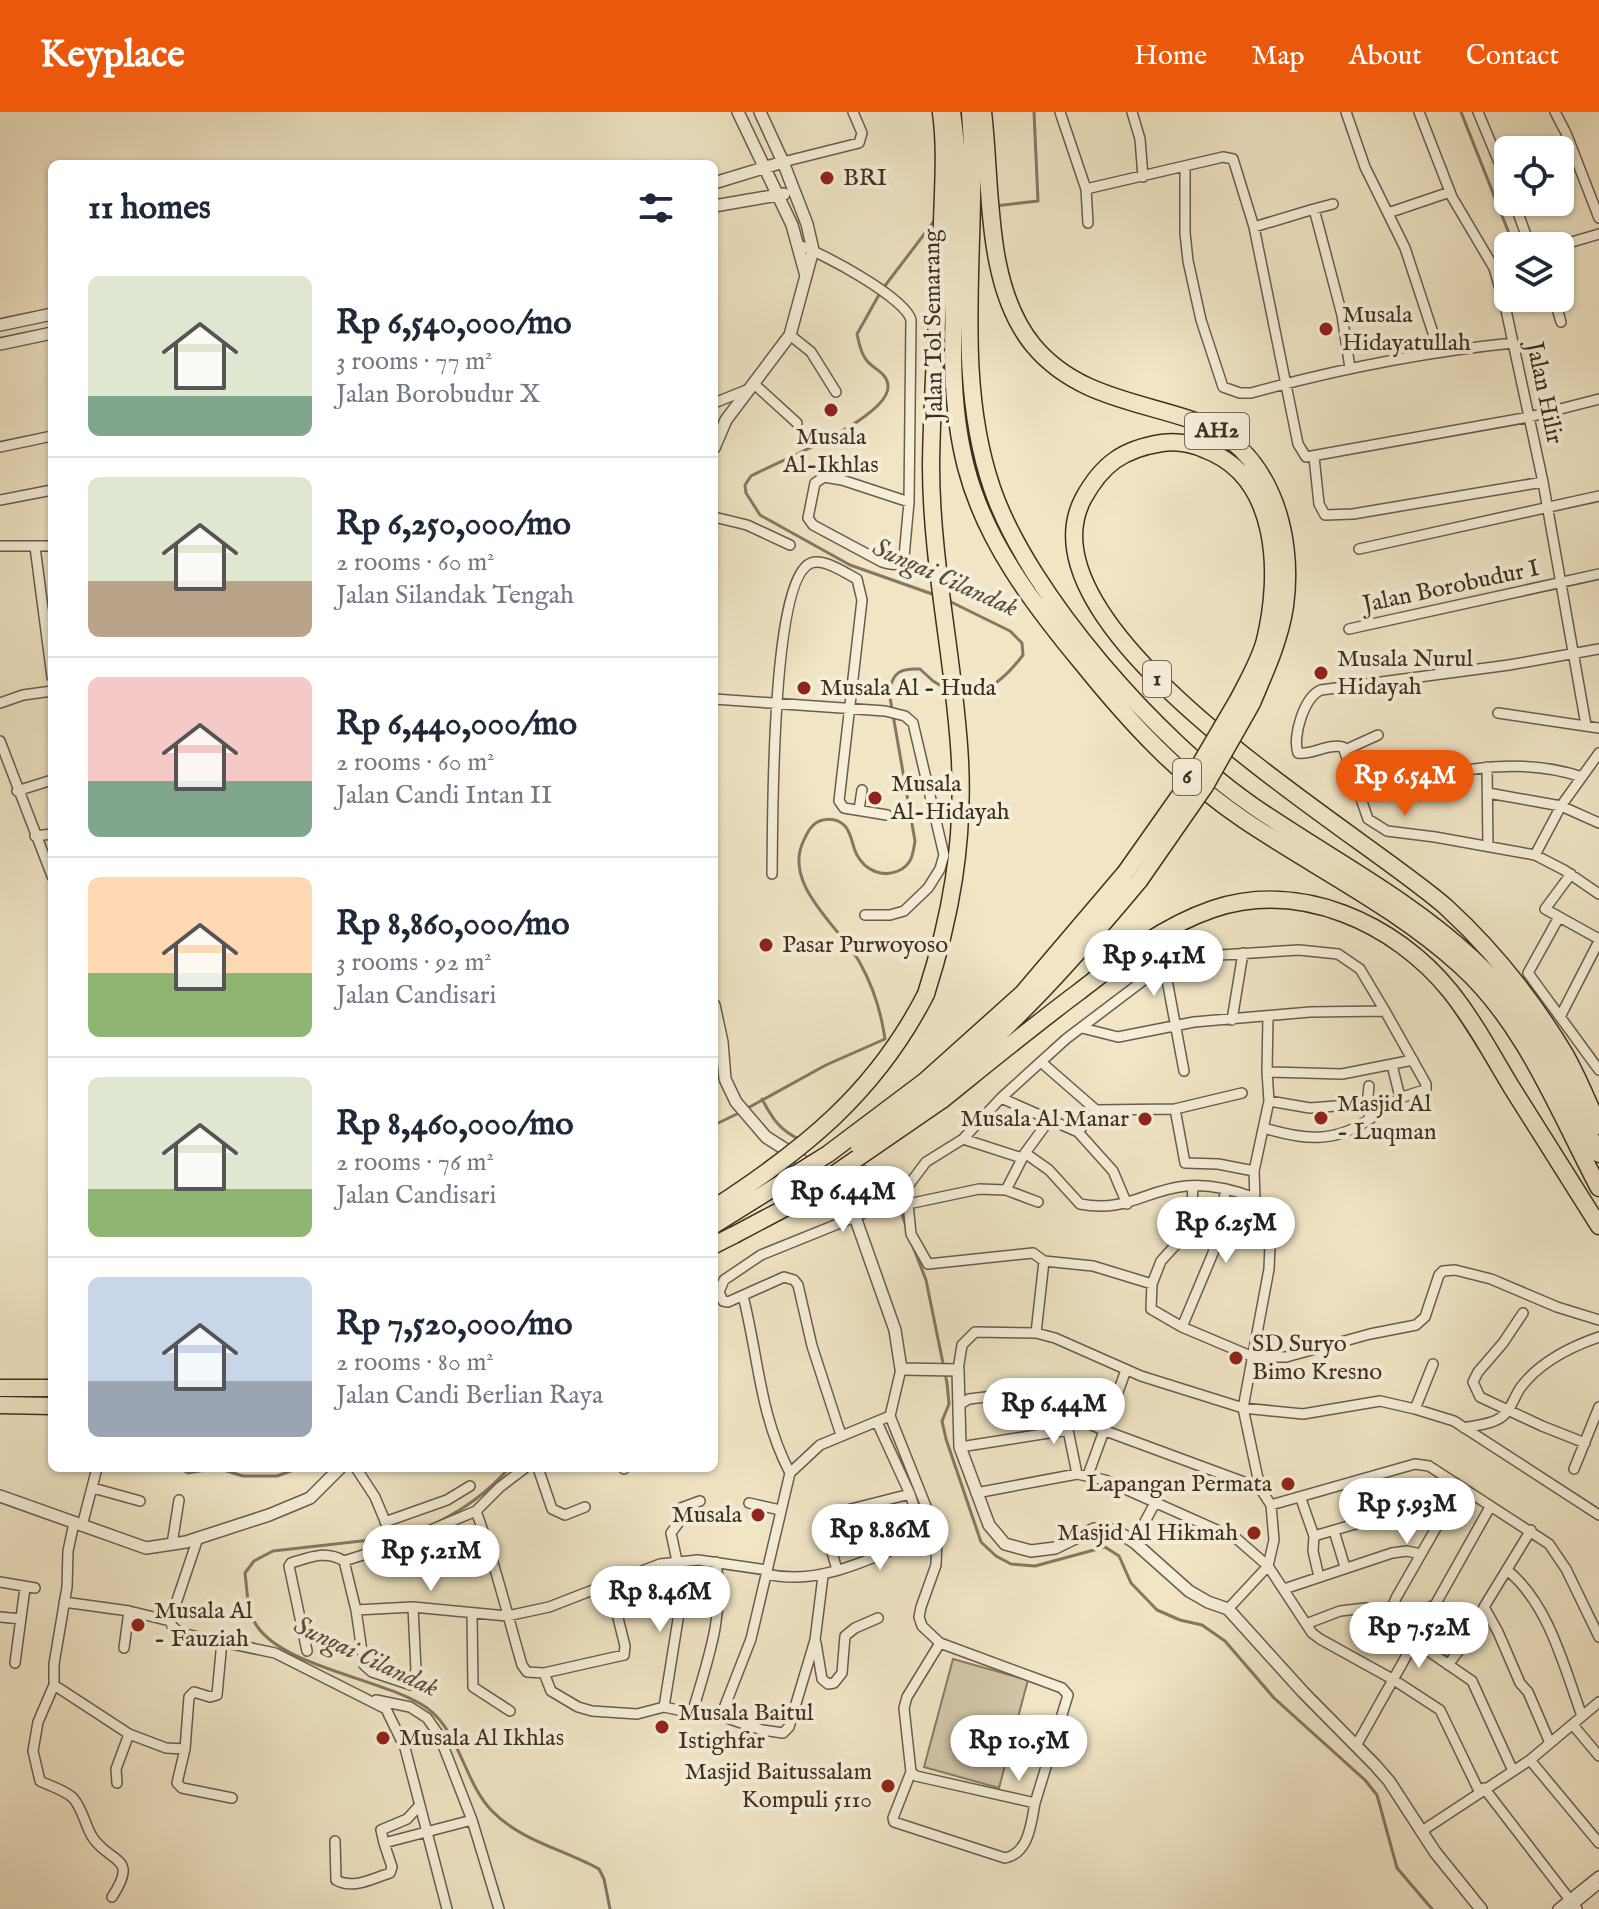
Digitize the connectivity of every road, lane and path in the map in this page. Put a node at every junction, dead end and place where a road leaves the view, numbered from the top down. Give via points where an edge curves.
1 (738, 112) edge
2 (760, 112) edge
3 (853, 112) edge
4 (941, 112) edge
5 (952, 112) edge
6 (970, 112) edge
7 (983, 112) edge
8 (1060, 112) edge
9 (1132, 112) edge
10 (1346, 112) edge
11 (1419, 112) edge
12 (1478, 112) edge
13 (1555, 112) edge
14 (1494, 150) edge
15 (783, 162) junction
16 (1185, 166) junction
17 (764, 168) junction
18 (1143, 177) junction
19 (973, 181) junction
20 (718, 182) edge
21 (1086, 189) junction
22 (794, 192) junction
23 (1450, 192) junction
24 (778, 195) junction
25 (1333, 204) dead end
26 (718, 205) edge
27 (1314, 209) junction
28 (1388, 213) junction
29 (1599, 218) edge
30 (1088, 223) dead end
31 (1254, 227) junction
32 (1599, 234) edge
33 (1574, 241) edge
34 (798, 245) junction
35 (813, 250) junction
36 (964, 256) junction
37 (1494, 268) edge
38 (806, 276) junction
39 (1505, 312) edge
40 (1558, 312) edge
41 (48, 315) edge
42 (1561, 322) dead end
43 (0, 325) edge
44 (48, 334) edge
45 (790, 335) junction
46 (1513, 343) junction
47 (0, 344) edge
48 (1439, 351) junction
49 (1350, 368) junction
50 (1286, 383) junction
51 (751, 386) junction
52 (836, 392) dead end
53 (1599, 399) edge
54 (718, 401) edge
55 (1529, 417) junction
56 (797, 423) dead end
57 (48, 437) edge
58 (718, 439) edge
59 (0, 447) edge
60 (1314, 457) junction
61 (1543, 482) junction
62 (48, 491) edge
63 (1599, 496) edge
64 (0, 500) edge
65 (909, 502) junction
66 (1547, 508) junction
67 (718, 518) edge
68 (790, 545) dead end
69 (0, 546) edge
70 (48, 546) edge
71 (35, 547) junction
72 (1359, 549) dead end
73 (1599, 574) edge
74 (1561, 584) junction
75 (1349, 629) dead end
76 (48, 646) edge
77 (1599, 649) edge
78 (1572, 653) junction
79 (48, 692) edge
80 (718, 699) edge
81 (1246, 701) junction
82 (0, 703) edge
83 (775, 704) junction
84 (850, 707) junction
85 (1498, 713) dead end
86 (1586, 725) junction
87 (1599, 728) edge
88 (1378, 735) dead end
89 (0, 741) edge
90 (1345, 750) junction
91 (1599, 753) edge
92 (1487, 767) junction
93 (1582, 777) junction
94 (48, 781) edge
95 (862, 790) dead end
96 (17, 791) junction
97 (1488, 793) junction
98 (1362, 797) junction
99 (1561, 806) junction
100 (859, 810) junction
101 (887, 815) dead end
102 (1599, 823) edge
103 (48, 834) edge
104 (35, 836) junction
105 (1488, 846) junction
106 (1535, 855) junction
107 (48, 867) edge
108 (772, 874) dead end
109 (1571, 874) junction
110 (1597, 889) edge
111 (865, 915) dead end
112 (1559, 917) junction
113 (1599, 940) edge
114 (1243, 953) junction
115 (1164, 964) junction
116 (1385, 1011) junction
117 (1268, 1017) junction
118 (1560, 1017) junction
119 (1232, 1020) junction
120 (718, 1024) edge
121 (1176, 1026) junction
122 (1082, 1028) junction
123 (1413, 1060) junction
124 (1041, 1062) junction
125 (1392, 1065) junction
126 (1599, 1070) edge
127 (1184, 1071) dead end
128 (1267, 1072) junction
129 (720, 1081) edge
130 (1369, 1086) dead end
131 (934, 1091) junction
132 (1242, 1093) dead end
133 (1400, 1097) junction
134 (1001, 1098) junction
135 (1269, 1101) junction
136 (1349, 1105) dead end
137 (1175, 1109) junction
138 (1096, 1110) junction
139 (1050, 1119) junction
140 (1370, 1119) junction
141 (1265, 1124) junction
142 (1599, 1126) edge
143 (1078, 1132) junction
144 (963, 1139) junction
145 (1599, 1154) edge
146 (1023, 1155) junction
147 (1254, 1171) junction
148 (1193, 1186) junction
149 (1599, 1188) edge
150 (1226, 1189) junction
151 (1006, 1190) junction
152 (897, 1197) junction
153 (1255, 1198) junction
154 (1038, 1202) dead end
155 (908, 1204) junction
156 (1127, 1204) junction
157 (718, 1205) edge
158 (855, 1217) junction
159 (718, 1223) edge
160 (1599, 1226) edge
161 (718, 1243) edge
162 (1044, 1261) junction
163 (1152, 1284) junction
164 (743, 1296) junction
165 (1523, 1313) dead end
166 (1599, 1320) edge
167 (1182, 1327) junction
168 (1036, 1333) junction
169 (1599, 1337) edge
170 (1253, 1357) junction
171 (1433, 1364) dead end
172 (901, 1369) junction
173 (954, 1370) junction
174 (1126, 1370) junction
175 (0, 1388) edge
176 (44, 1397) edge
177 (960, 1404) junction
178 (0, 1405) edge
179 (1599, 1407) edge
180 (1243, 1408) junction
181 (1415, 1409) junction
182 (1507, 1409) junction
183 (1069, 1415) junction
184 (890, 1416) junction
185 (877, 1422) junction
186 (1464, 1428) junction
187 (1068, 1430) junction
188 (1103, 1430) junction
189 (841, 1435) junction
190 (1585, 1443) junction
191 (960, 1447) junction
192 (1574, 1469) dead end
193 (96, 1472) edge
194 (336, 1472) edge
195 (359, 1472) edge
196 (520, 1472) edge
197 (539, 1472) edge
198 (790, 1473) junction
199 (1077, 1474) junction
200 (1088, 1475) junction
201 (470, 1486) dead end
202 (1460, 1486) junction
203 (93, 1488) junction
204 (1260, 1488) junction
205 (976, 1493) junction
206 (910, 1494) junction
207 (0, 1496) edge
208 (1301, 1499) junction
209 (179, 1500) dead end
210 (140, 1501) dead end
211 (700, 1501) dead end
212 (749, 1503) dead end
213 (1155, 1503) junction
214 (1271, 1505) junction
215 (585, 1507) dead end
216 (1490, 1507) junction
217 (780, 1510) junction
218 (476, 1511) junction
219 (839, 1512) dead end
220 (1599, 1515) edge
221 (1442, 1519) junction
222 (823, 1520) dead end
223 (78, 1525) junction
224 (387, 1526) junction
225 (1531, 1530) junction
226 (1334, 1531) junction
227 (1314, 1536) junction
228 (198, 1538) junction
229 (1134, 1542) junction
230 (172, 1544) junction
231 (394, 1544) junction
232 (1421, 1554) junction
233 (344, 1561) junction
234 (677, 1561) junction
235 (716, 1562) junction
236 (1268, 1566) junction
237 (1345, 1567) junction
238 (837, 1570) junction
239 (1507, 1570) junction
240 (767, 1572) junction
241 (823, 1576) junction
242 (1319, 1577) junction
243 (0, 1582) edge
244 (609, 1582) junction
245 (1284, 1589) junction
246 (64, 1602) junction
247 (1432, 1606) junction
248 (413, 1607) junction
249 (1484, 1607) junction
250 (1228, 1609) junction
251 (356, 1610) junction
252 (129, 1611) junction
253 (472, 1614) junction
254 (507, 1616) junction
255 (0, 1617) edge
256 (878, 1618) dead end
257 (21, 1619) junction
258 (1387, 1620) junction
259 (170, 1621) junction
260 (1306, 1624) junction
261 (1475, 1629) junction
262 (1599, 1637) edge
263 (815, 1640) junction
264 (222, 1641) junction
265 (1416, 1642) junction
266 (940, 1643) junction
267 (124, 1648) dead end
268 (307, 1651) dead end
269 (15, 1663) dead end
270 (1448, 1665) junction
271 (544, 1673) junction
272 (1394, 1680) junction
273 (54, 1685) junction
274 (368, 1699) junction
275 (1599, 1702) edge
276 (664, 1707) junction
277 (510, 1711) dead end
278 (692, 1714) junction
279 (721, 1716) junction
280 (1582, 1716) junction
281 (1573, 1725) junction
282 (129, 1734) junction
283 (1550, 1743) junction
284 (1357, 1744) junction
285 (185, 1749) junction
286 (1599, 1756) edge
287 (1530, 1760) junction
288 (1513, 1771) junction
289 (911, 1772) junction
290 (117, 1783) dead end
291 (1482, 1790) junction
292 (232, 1798) dead end
293 (1035, 1803) junction
294 (419, 1806) junction
295 (472, 1820) junction
296 (1422, 1831) junction
297 (426, 1832) junction
298 (335, 1841) dead end
299 (384, 1843) junction
300 (1599, 1843) edge
301 (1599, 1876) edge
302 (1599, 1884) edge
303 (112, 1897) dead end
304 (1572, 1905) edge
305 (447, 1909) edge
306 (499, 1909) edge
307 (1481, 1909) edge
308 (1558, 1909) edge

1 - 17 street
2 - 15 street
3 - 15 street via 862,133 859,143
4 - 157 highway, bridge via 944,166 931,468 936,561 960,760 954,889 926,994 887,1059 818,1133
5 - 19 highway, Jalan Tol Semarang / 6
6 - 19 highway, Jalan Tol Semarang / 6
7 - 19 highway, AH2
8 - 21 street
9 - 18 street
10 - 28 street
11 - 23 street, Jalan Hilir
12 - 14 street
13 - 29 street
15 - 17 street
15 - 22 street
16 - 18 street
16 - 31 street via 1233,159
16 - 50 street via 1188,261 1218,379 1230,391 1251,393
17 - 20 street
17 - 24 street
18 - 21 street
19 - 36 highway, Jalan Tol Semarang / 6
19 - 81 highway, AH2 via 1005,294 1017,321 1050,363 1112,398 1225,435 1265,479 1281,518 1286,591 1275,648
21 - 30 street
22 - 24 street
22 - 35 street
23 - 28 street
23 - 37 street, Jalan Hilir
24 - 26 street
24 - 34 street
25 - 27 street
27 - 31 street
27 - 49 street
28 - 48 street
31 - 50 street
32 - 33 street
34 - 35 street
34 - 38 street
35 - 38 street
35 - 65 street via 889,295 911,320
36 - 145 highway, Jalan Tol Semarang / 6 via 971,376 983,454 1004,516 1050,597 1101,663 1205,769 1414,908 1475,960 1517,1008 1557,1071
36 - 149 highway, Jalan Tol Semarang / 6 via 955,393 966,468 983,517 1051,626 1154,748 1207,794 1404,919 1464,969 1505,1017 1542,1076
38 - 45 street
39 - 46 street, Jalan Hilir
40 - 42 street
41 - 43 street
44 - 47 street
45 - 51 street
45 - 52 street via 811,352
46 - 48 street
46 - 55 street, Jalan Hilir
48 - 49 street
49 - 50 street
50 - 60 street via 1300,450
51 - 54 street
51 - 56 street
51 - 58 street
53 - 55 street
55 - 60 street
55 - 61 street, Jalan Hilir
57 - 59 street
60 - 61 street via 1325,515
61 - 66 street, Jalan Hilir
62 - 64 street
63 - 66 street
65 - 65 street via 824,477 815,483 808,518 893,565 904,557
66 - 72 street
66 - 74 street, Jalan Borobudur I
67 - 68 street
69 - 71 street
70 - 71 street
71 - 76 street
73 - 74 street, Jalan Borobudur I
74 - 75 street, Jalan Borobudur I
74 - 78 street
77 - 78 street
78 - 86 street
78 - 90 street via 1321,690 1305,704 1296,751 1306,754 1339,745
79 - 82 street
80 - 83 street
81 - 131 highway, 1, bridge via 1132,877
81 - 142 highway, 1 via 1272,604 1274,559 1253,488 1220,455 1194,445 1167,442 1136,448 1094,478 1074,531 1079,569 1114,632 1205,722 1444,906 1485,945 1564,1053
83 - 84 street
83 - 84 street via 791,595 803,568 816,562 857,579 861,591
83 - 108 street
84 - 100 street via 839,801 844,808
84 - 111 street via 905,716 913,723 944,855 928,888 904,911
85 - 86 street
86 - 87 street
88 - 90 street
89 - 96 street
90 - 98 street
91 - 93 street
92 - 93 street via 1535,765
92 - 97 street
92 - 98 street
93 - 99 street
94 - 96 street
95 - 100 street
96 - 104 street
97 - 99 street
97 - 105 street
98 - 105 street via 1368,819 1387,831
99 - 102 street
99 - 106 street
100 - 101 street
103 - 104 street
104 - 107 street
105 - 106 street
106 - 109 street
109 - 110 street
109 - 112 street via 1545,907
112 - 113 street
112 - 118 street via 1528,973
113 - 118 street
114 - 115 street via 1184,956
114 - 116 street via 1310,949 1338,954 1360,969
114 - 119 street
115 - 121 street
115 - 122 street
116 - 117 street
116 - 123 street
117 - 119 street
117 - 128 street
118 - 126 street
119 - 121 street
120 - 129 street
121 - 122 street via 1118,1037
121 - 127 street
122 - 124 street
123 - 125 street
123 - 133 street via 1426,1090
124 - 134 street
124 - 138 street
125 - 128 street via 1342,1074
125 - 133 street
128 - 135 street
129 - 158 street via 752,1123 799,1158
130 - 140 street
131 - 159 highway, 1, bridge
131 - 160 highway, 1 via 1142,945 1214,909 1255,901 1297,902 1365,921 1421,959 1476,1028
131 - 161 highway, 1, bridge via 785,1208
132 - 137 street
133 - 140 street
134 - 139 street
134 - 144 street
135 - 136 street via 1310,1108
135 - 141 street
137 - 138 street
137 - 147 street via 1185,1163
138 - 143 street
139 - 143 street
139 - 146 street
140 - 141 street via 1348,1132 1310,1139
141 - 147 street
143 - 156 street via 1113,1171
144 - 146 street
144 - 152 street via 926,1162
146 - 151 street
146 - 156 street via 1049,1170 1080,1204
147 - 153 street
148 - 150 street
148 - 156 street
148 - 163 street via 1188,1228 1161,1261
150 - 153 street
150 - 167 street via 1213,1253
151 - 154 street
151 - 155 street via 979,1189
152 - 155 street
152 - 158 street
153 - 170 street via 1270,1245
155 - 162 street via 911,1234 928,1264 1033,1253
158 - 164 street via 761,1255 724,1280 719,1292 723,1301
158 - 172 street via 895,1330
162 - 163 street via 1093,1266
162 - 168 street
163 - 167 street via 1151,1309
164 - 189 street via 778,1279 789,1277 798,1285
164 - 198 street via 766,1413
165 - 182 street via 1473,1382 1480,1397
166 - 170 street via 1491,1279 1443,1271 1425,1317 1416,1325 1298,1355
167 - 170 street
168 - 173 street via 975,1332 962,1345
168 - 174 street
169 - 182 street via 1567,1349 1542,1367
170 - 180 street
171 - 181 street
172 - 173 street
172 - 184 street
173 - 177 street
174 - 180 street
174 - 188 street
175 - 176 highway
176 - 178 highway
177 - 183 street via 1019,1393 1046,1398
177 - 191 street
179 - 190 street
180 - 181 street via 1303,1414 1380,1401
180 - 204 street
181 - 186 street
182 - 186 street via 1488,1423
182 - 190 street
183 - 187 street
183 - 188 street
184 - 185 street
184 - 266 street via 937,1534 936,1565 919,1617 928,1635
185 - 189 street
185 - 206 street
186 - 220 street
187 - 191 street
187 - 199 street
188 - 200 street
188 - 204 street
189 - 198 street via 810,1452
190 - 192 street
191 - 205 street
193 - 203 street
194 - 228 street via 310,1498
195 - 224 street
196 - 218 street
197 - 215 street via 558,1514
198 - 217 street
199 - 200 street
199 - 205 street
200 - 213 street
201 - 224 street
202 - 208 street via 1422,1464
202 - 216 street
202 - 221 street
203 - 210 street
203 - 223 street
204 - 214 street
205 - 229 street via 989,1525 1005,1544 1031,1551 1055,1548 1094,1529 1115,1530
206 - 219 street
206 - 238 street via 925,1540
207 - 223 street
208 - 214 street
208 - 227 street
209 - 230 street
211 - 234 street via 680,1510 671,1533
212 - 217 street
213 - 229 street
213 - 236 street via 1237,1539
214 - 236 street via 1274,1540
216 - 225 street
216 - 247 street
217 - 240 street
218 - 231 street
218 - 254 street
221 - 226 street via 1422,1510 1404,1510
221 - 232 street
222 - 238 street
223 - 230 street via 146,1548
223 - 246 street via 68,1551
224 - 231 street
225 - 239 street
225 - 262 street via 1549,1544 1566,1569
226 - 227 street
226 - 237 street
227 - 242 street
228 - 230 street
228 - 259 street
229 - 250 street via 1189,1591
231 - 233 street
232 - 237 street via 1401,1551
232 - 258 street
233 - 251 street
233 - 268 street via 320,1555 289,1566
234 - 235 street
234 - 244 street
234 - 276 street via 680,1607
235 - 240 street
235 - 278 street via 718,1625
236 - 245 street
236 - 250 street
237 - 242 street
238 - 241 street
239 - 249 street
239 - 280 street via 1522,1582 1549,1629
240 - 241 street via 780,1577
240 - 279 street via 751,1639
241 - 263 street
242 - 245 street
243 - 257 street via 30,1588
244 - 254 street via 549,1607
244 - 271 street via 624,1655
245 - 260 street
246 - 252 street
246 - 273 street
247 - 261 street
247 - 265 street
248 - 251 street
248 - 251 street via 416,1670 411,1685 364,1665
248 - 253 street
249 - 261 street
249 - 283 street
250 - 284 street
252 - 259 street
252 - 267 street
253 - 254 street
253 - 277 street via 473,1687
254 - 271 street via 522,1665 527,1672
255 - 257 street
256 - 263 street via 845,1636 842,1673 834,1683 822,1679
257 - 269 street
258 - 260 street via 1359,1607
258 - 265 street
259 - 264 street via 180,1633
260 - 272 street via 1332,1647
261 - 270 street
263 - 279 street via 786,1731 778,1734
264 - 274 street via 275,1653
264 - 285 street via 217,1695 194,1692 189,1697
265 - 270 street
265 - 272 street
266 - 289 street via 904,1708
266 - 293 street via 1067,1691 1069,1699
270 - 288 street via 1477,1689
271 - 276 street via 551,1691 592,1711 637,1714
272 - 284 street
272 - 291 street via 1440,1710
273 - 282 street
273 - 303 street via 38,1722 33,1751 37,1776 72,1796 93,1838 120,1862 123,1881
274 - 294 street via 394,1721
274 - 295 street via 410,1707 430,1722
275 - 280 street
276 - 278 street
278 - 279 street
280 - 281 street
281 - 283 street
281 - 286 street
282 - 285 street
282 - 290 street via 116,1769
283 - 287 street
284 - 296 street
285 - 292 street via 177,1785
287 - 288 street
287 - 300 street
288 - 291 street
289 - 293 street
289 - 293 street via 894,1822 1005,1858 1023,1849
291 - 296 street
291 - 304 street
294 - 297 street
294 - 299 street via 407,1819 381,1830
295 - 297 street
295 - 306 street
296 - 307 street
297 - 299 street
297 - 305 street
298 - 299 street via 336,1880 347,1885 390,1873
301 - 304 street
302 - 304 street
304 - 308 street

